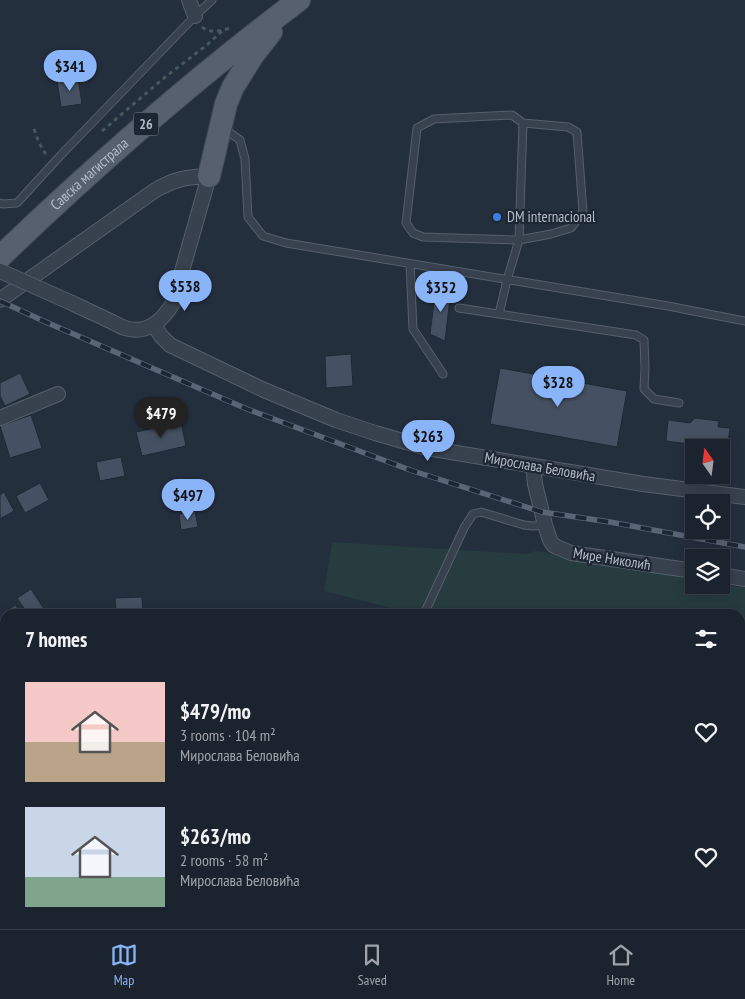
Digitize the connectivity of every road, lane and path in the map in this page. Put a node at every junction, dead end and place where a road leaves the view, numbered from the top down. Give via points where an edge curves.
1 (189, 0) edge
2 (212, 0) edge
3 (299, 0) edge
4 (195, 16) junction
5 (262, 28) junction
6 (522, 122) junction
7 (221, 127) junction
8 (209, 176) junction
9 (0, 203) edge
10 (519, 240) junction
11 (0, 257) edge
12 (410, 264) junction
13 (0, 272) edge
14 (507, 280) junction
15 (0, 300) edge
16 (459, 308) dead end
17 (499, 314) junction
18 (745, 321) edge
19 (154, 325) junction
20 (443, 374) dead end
21 (58, 394) dead end
22 (679, 403) dead end
23 (0, 418) edge
24 (534, 466) junction
25 (745, 497) edge
26 (545, 525) junction
27 (685, 570) edge
28 (730, 576) edge
29 (745, 579) edge
30 (426, 609) edge

1 - 4 street
2 - 4 lane
3 - 5 main road, Савска магистрала / 26
3 - 7 main road via 243,70 226,104
4 - 5 path via 206,30 214,32 241,23
4 - 9 lane via 17,203
5 - 11 main road, Савска магистрала / 26 via 115,151
6 - 10 lane
6 - 10 lane via 568,127 577,132 582,212 571,228
6 - 10 lane via 512,115 434,118 417,128 406,223 413,233 423,237
7 - 8 main road
7 - 12 lane via 240,140 245,158 248,218 263,236 286,243
8 - 15 street via 181,178 160,187
8 - 19 street via 173,303
10 - 14 lane
12 - 14 lane
12 - 20 lane via 413,328
13 - 19 street, bridge via 126,328 137,330
14 - 17 lane
14 - 18 lane
16 - 17 lane
17 - 22 lane via 636,336 644,340 644,389 654,399
19 - 24 street, Мирослава Беловића via 170,345 336,420 427,448
21 - 23 street
24 - 25 street, Мирослава Беловића
24 - 26 street, Мире Николић
26 - 27 street, Мире Николић via 553,545 563,551
26 - 30 lane via 524,525 481,512 473,514
28 - 29 street

